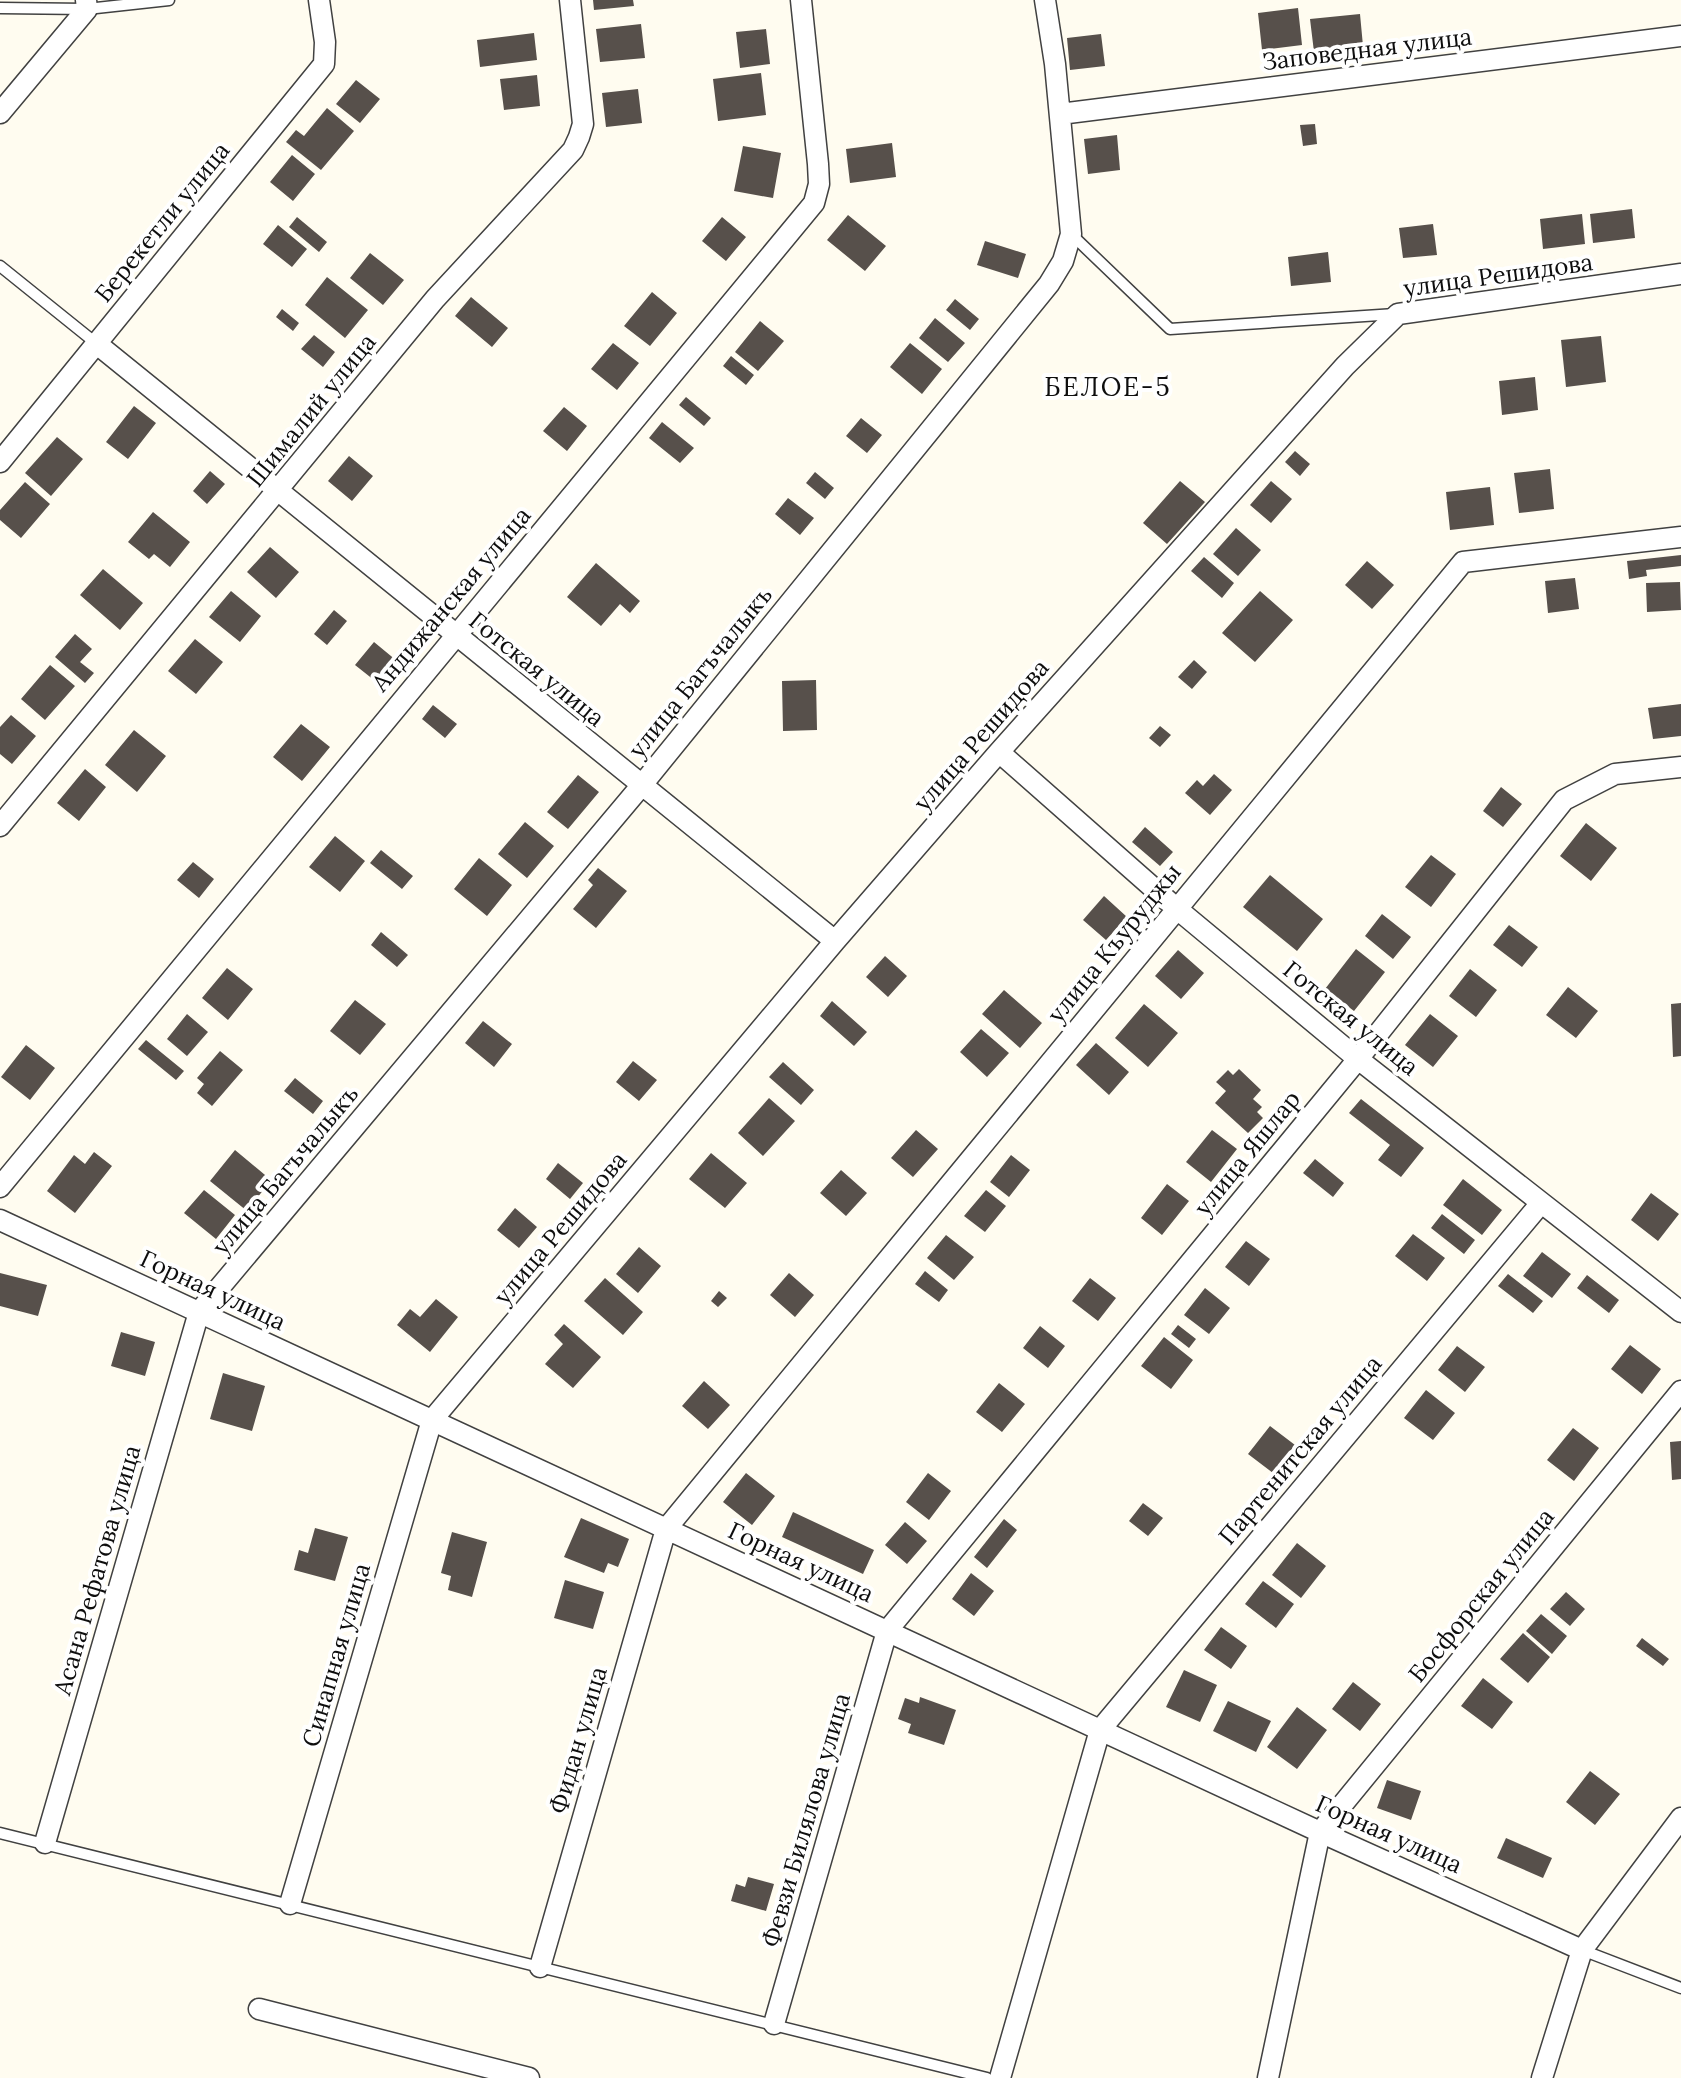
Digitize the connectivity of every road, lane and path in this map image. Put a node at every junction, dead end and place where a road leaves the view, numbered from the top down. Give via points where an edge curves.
1 (169, 0) edge
2 (319, 0) edge
3 (570, 0) edge
4 (801, 0) edge
5 (1045, 0) edge
6 (86, 5) edge
7 (0, 8) edge
8 (1681, 36) edge
9 (0, 113) edge
10 (1060, 114) junction
11 (1071, 234) junction
12 (0, 266) edge
13 (1681, 274) edge
14 (1398, 314) junction
15 (97, 344) junction
16 (0, 462) edge
17 (278, 492) junction
18 (1681, 537) edge
19 (454, 635) junction
20 (999, 752) junction
21 (1681, 767) edge
22 (641, 786) junction
23 (0, 826) edge
24 (1176, 908) junction
25 (835, 941) junction
26 (1358, 1059) junction
27 (0, 1187) edge
28 (1541, 1203) junction
29 (0, 1220) edge
30 (199, 1312) junction
31 (1681, 1312) edge
32 (1681, 1391) edge
33 (432, 1420) junction
34 (666, 1529) junction
35 (887, 1631) junction
36 (1100, 1730) junction
37 (1681, 1818) edge
38 (1320, 1832) junction
39 (0, 1833) edge
40 (45, 1843) junction
41 (290, 1904) junction
42 (1582, 1950) junction
43 (540, 1967) junction
44 (1681, 1988) edge
45 (259, 2009) dead end
46 (774, 2024) junction
47 (529, 2078) edge
48 (987, 2078) edge
49 (1000, 2078) edge
50 (1268, 2078) edge
51 (1542, 2078) edge

1 - 6 lane
2 - 15 street, Берекетли улица via 324,64
3 - 17 street, Шималий улица via 583,124 573,150 435,299
4 - 19 street, Андижанская улица via 818,164 814,203
5 - 10 street, улица Багъчалыкъ
6 - 7 lane
6 - 9 street
8 - 10 street, Заповедная улица
10 - 11 street, улица Багъчалыкъ
11 - 14 lane via 1170,329
11 - 22 street, улица Багъчалыкъ via 1049,284
12 - 15 lane
13 - 14 street, улица Решидова
14 - 20 street, улица Решидова via 1334,378
15 - 16 street, Берекетли улица
15 - 17 street, Готская улица
17 - 19 street, Готская улица
17 - 23 street, Шималий улица
18 - 24 street, улица Къуруджы via 1463,562
19 - 22 street, Готская улица
19 - 27 street, Андижанская улица
20 - 24 street, Готская улица
20 - 25 street, улица Решидова
21 - 26 street, улица Яшлар via 1615,774 1564,800
22 - 25 street, Готская улица
22 - 30 street, улица Багъчалыкъ
24 - 26 street, Готская улица
24 - 34 street, улица Къуруджы
25 - 33 street, улица Решидова
26 - 28 street, Готская улица
26 - 35 street, улица Яшлар
28 - 31 street, Готская улица
28 - 36 street, Партенитская улица
29 - 30 street, Горная улица
30 - 33 street, Горная улица
30 - 40 street, Асана Рефатова улица
32 - 38 street, Босфорская улица
33 - 34 street, Горная улица
33 - 41 street, Синапная улица
34 - 35 street, Горная улица
34 - 43 street, Фидан улица
35 - 36 street, Горная улица
35 - 46 street, Февзи Билялова улица
36 - 38 street, Горная улица
36 - 49 street
37 - 42 street
38 - 42 street, Горная улица
38 - 50 street
39 - 40 lane
40 - 41 lane
41 - 43 lane
42 - 44 lane
42 - 51 street
43 - 46 lane
45 - 47 street
46 - 48 lane

